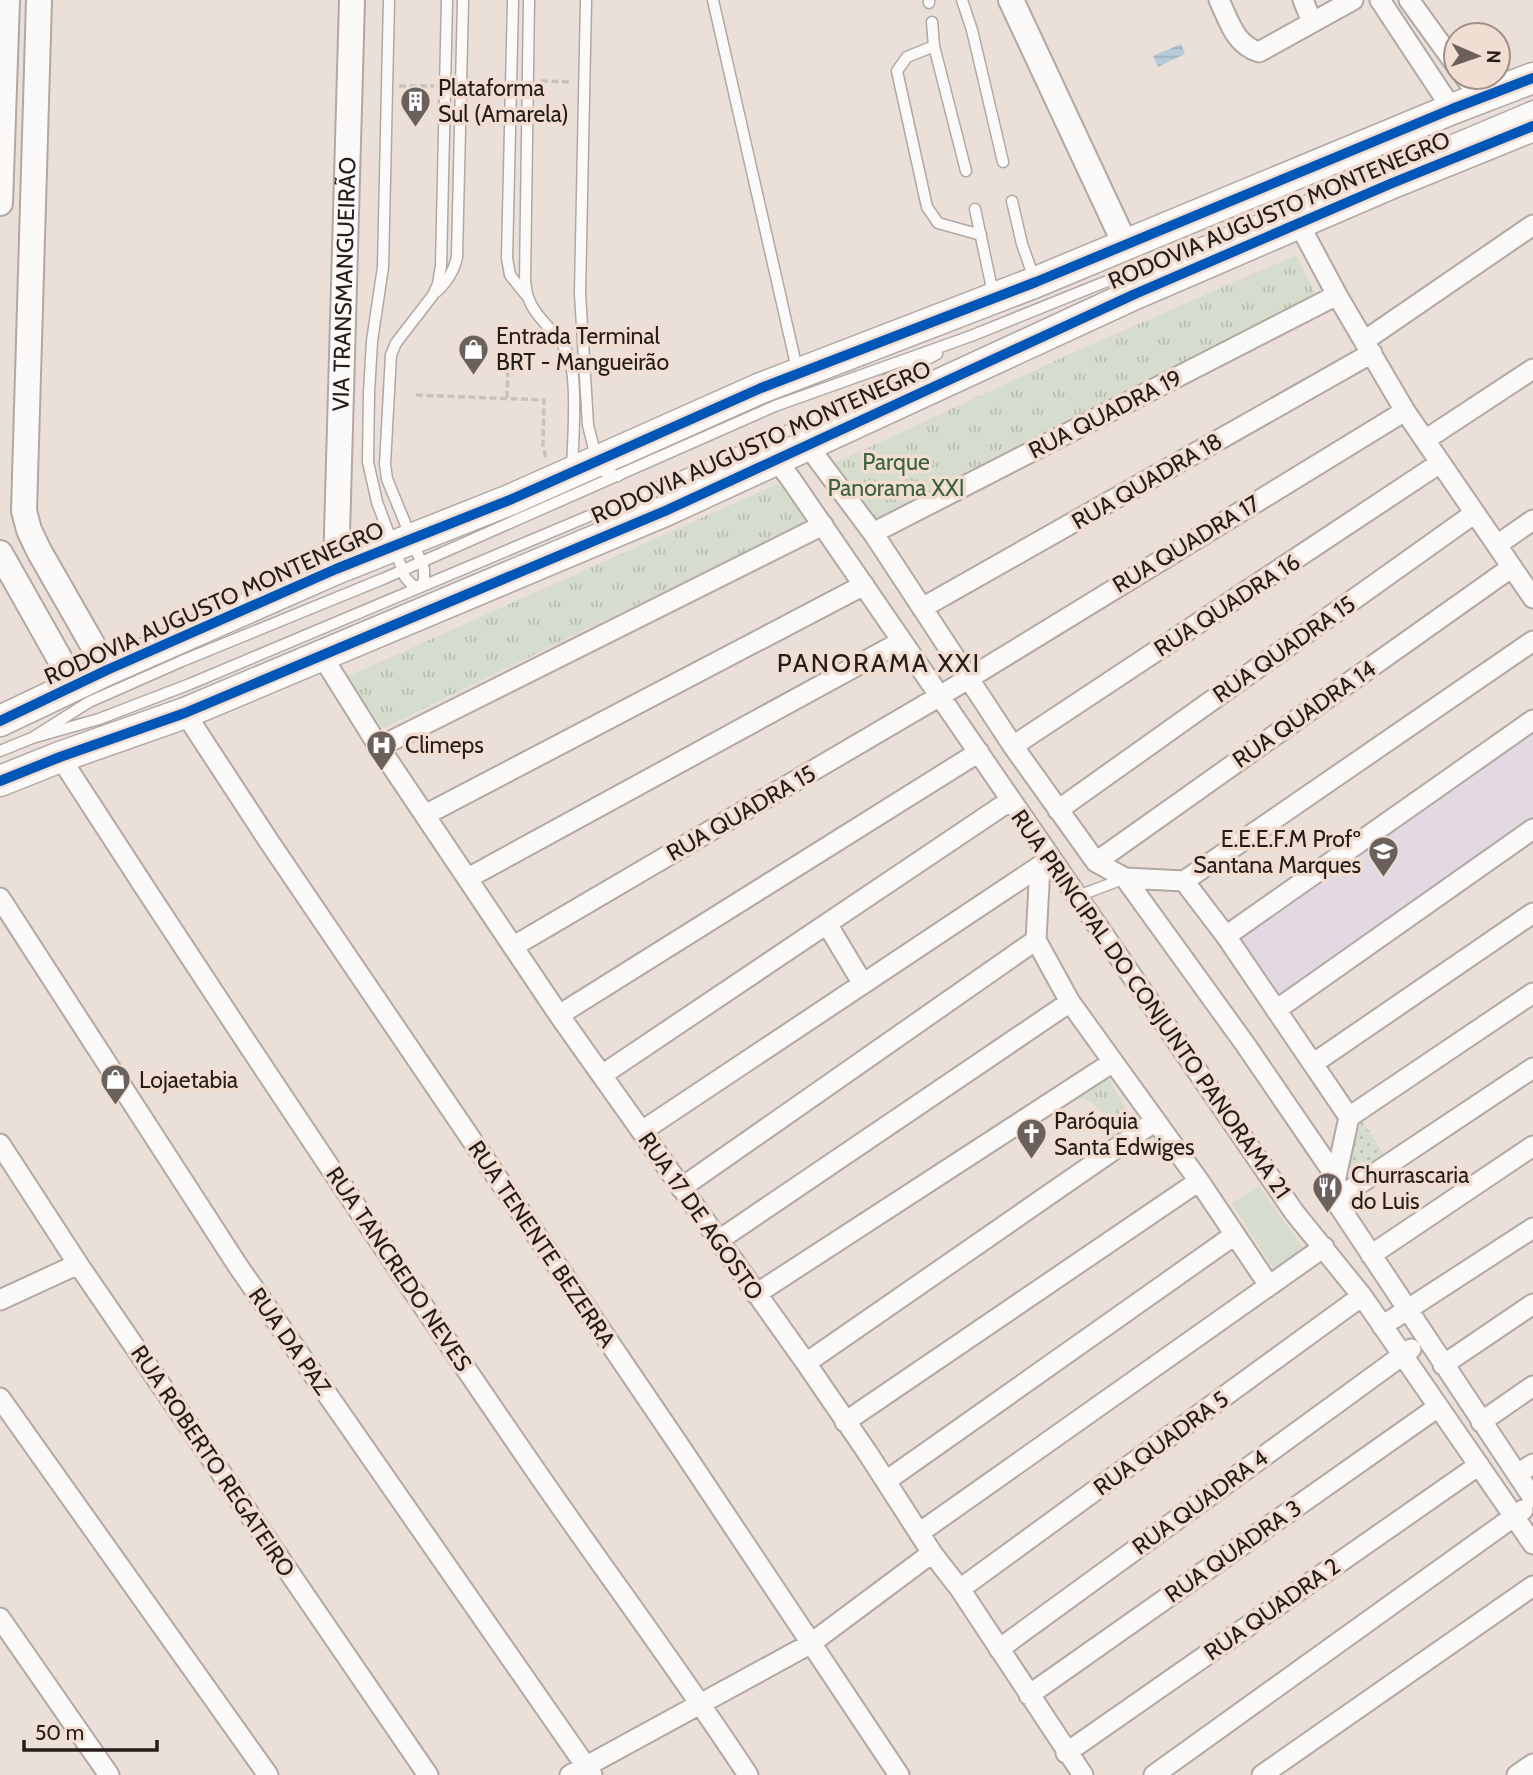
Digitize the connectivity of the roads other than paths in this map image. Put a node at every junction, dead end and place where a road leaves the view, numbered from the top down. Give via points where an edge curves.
1 (7, 0) edge
2 (39, 0) edge
3 (352, 0) edge
4 (389, 0) edge
5 (447, 0) edge
6 (463, 0) edge
7 (513, 0) edge
8 (529, 0) edge
9 (586, 0) edge
10 (713, 0) edge
11 (962, 0) edge
12 (1011, 0) edge
13 (1219, 0) edge
14 (1303, 0) edge
15 (1353, 0) edge
16 (1380, 0) edge
17 (1409, 0) edge
18 (932, 22) dead end
19 (1312, 22) junction
20 (934, 46) junction
21 (1442, 46) edge
22 (1533, 78) edge
23 (1512, 82) edge
24 (1470, 91) edge
25 (1533, 106) edge
26 (1452, 109) junction
27 (1533, 126) edge
28 (1003, 162) dead end
29 (966, 171) dead end
30 (1012, 201) dead end
31 (0, 204) edge
32 (975, 209) dead end
33 (1299, 224) junction
34 (1533, 225) edge
35 (981, 235) junction
36 (1126, 246) junction
37 (1036, 282) junction
38 (433, 295) junction
39 (1337, 295) junction
40 (993, 297) junction
41 (529, 299) junction
42 (971, 336) junction
43 (1368, 347) junction
44 (1533, 369) edge
45 (798, 373) junction
46 (1405, 411) junction
47 (1425, 440) junction
48 (808, 446) junction
49 (776, 460) junction
50 (1440, 463) junction
51 (588, 478) junction
52 (1475, 513) junction
53 (1533, 520) edge
54 (823, 525) junction
55 (873, 533) junction
56 (1497, 545) junction
57 (0, 553) edge
58 (407, 555) junction
59 (1512, 567) junction
60 (336, 569) junction
61 (864, 585) junction
62 (420, 587) junction
63 (1533, 598) edge
64 (922, 608) junction
65 (902, 641) junction
66 (1533, 641) edge
67 (322, 656) junction
68 (107, 670) junction
69 (968, 678) junction
70 (75, 686) junction
71 (940, 696) junction
72 (185, 713) junction
73 (1533, 720) edge
74 (0, 721) edge
75 (32, 738) junction
76 (1013, 746) junction
77 (379, 747) junction
78 (0, 751) edge
79 (978, 752) junction
80 (60, 757) junction
81 (0, 781) edge
82 (1011, 800) junction
83 (1058, 810) junction
84 (425, 815) junction
85 (1533, 829) edge
86 (1046, 862) junction
87 (1096, 862) junction
88 (468, 878) junction
89 (1125, 878) junction
90 (1184, 881) junction
91 (1078, 896) junction
92 (0, 898) edge
93 (1533, 913) edge
94 (827, 924) junction
95 (1226, 936) junction
96 (1036, 940) junction
97 (514, 946) junction
98 (863, 984) junction
99 (1533, 993) edge
100 (1070, 1002) junction
101 (1276, 1010) junction
102 (559, 1015) junction
103 (1113, 1062) junction
104 (1314, 1063) junction
105 (1533, 1068) edge
106 (602, 1075) junction
107 (1349, 1117) junction
108 (1154, 1122) junction
109 (642, 1131) junction
110 (0, 1144) edge
111 (1533, 1146) edge
112 (1336, 1177) junction
113 (1199, 1181) junction
114 (681, 1188) junction
115 (1335, 1200) junction
116 (1533, 1228) edge
117 (1233, 1236) junction
118 (719, 1240) junction
119 (1324, 1247) junction
120 (1371, 1255) junction
121 (78, 1264) junction
122 (1268, 1284) junction
123 (756, 1294) junction
124 (1362, 1296) junction
125 (0, 1300) edge
126 (1533, 1304) edge
127 (1407, 1310) junction
128 (1382, 1326) junction
129 (1425, 1338) junction
130 (1402, 1356) junction
131 (806, 1363) junction
132 (1443, 1365) junction
133 (1533, 1386) edge
134 (0, 1398) edge
135 (1438, 1407) junction
136 (845, 1422) junction
137 (1481, 1422) junction
138 (1479, 1465) junction
139 (1525, 1469) edge
140 (886, 1481) junction
141 (1533, 1500) edge
142 (1514, 1517) junction
143 (919, 1533) junction
144 (1533, 1544) edge
145 (932, 1553) junction
146 (1533, 1586) edge
147 (960, 1589) junction
148 (0, 1618) edge
149 (810, 1644) junction
150 (999, 1649) junction
151 (1029, 1695) junction
152 (700, 1703) junction
153 (1066, 1753) junction
154 (1533, 1764) edge
155 (582, 1772) edge
156 (109, 1775) edge
157 (268, 1775) edge
158 (428, 1775) edge
159 (748, 1775) edge
160 (899, 1775) edge
161 (1083, 1775) edge
162 (1154, 1775) edge
163 (1262, 1775) edge
164 (1517, 1775) edge

1 - 31 street
2 - 68 street via 24,511 38,551
3 - 60 street, VIA TRANSMANGUEIRÃO
4 - 58 lane via 383,267 372,341 368,463 377,502
5 - 38 lane via 441,266
6 - 38 lane via 457,257 454,269
7 - 41 lane via 507,258 510,275
8 - 41 lane via 525,281
9 - 51 lane via 580,293
10 - 45 lane
11 - 28 lane
12 - 36 street
13 - 19 street via 1239,40 1259,52
14 - 19 street
15 - 19 street
16 - 26 street
17 - 21 street
18 - 20 lane
20 - 29 lane
20 - 35 lane via 907,57 897,71 927,207 938,223
22 - 23 main road, RODOVIA AUGUSTO MONTENEGRO
24 - 26 main road, RODOVIA AUGUSTO MONTENEGRO
25 - 42 lane
26 - 36 main road, RODOVIA AUGUSTO MONTENEGRO
27 - 33 main road, RODOVIA AUGUSTO MONTENEGRO
30 - 37 lane
32 - 35 lane
33 - 39 street
33 - 48 main road, RODOVIA AUGUSTO MONTENEGRO via 1135,294
34 - 43 street, RUA QUADRA 18
35 - 40 lane
36 - 37 main road, RODOVIA AUGUSTO MONTENEGRO
37 - 40 main road, RODOVIA AUGUSTO MONTENEGRO
38 - 58 lane via 396,343 388,368 385,464
39 - 43 street
39 - 55 street, RUA QUADRA 19
40 - 45 main road, RODOVIA AUGUSTO MONTENEGRO
41 - 51 lane via 569,357 574,432
42 - 51 lane
42 - 62 lane via 783,433
43 - 46 street
43 - 64 street, RUA QUADRA 18
44 - 47 street
45 - 51 main road, RODOVIA AUGUSTO MONTENEGRO via 650,436
46 - 47 street
46 - 69 street, RUA QUADRA 17
47 - 50 street
48 - 49 main road, RODOVIA AUGUSTO MONTENEGRO
48 - 55 street, RUA PRINCIPAL DO CONJUNTO PANORAMA 21
49 - 54 street, RUA PRINCIPAL DO CONJUNTO PANORAMA 21
49 - 67 main road, RODOVIA AUGUSTO MONTENEGRO
50 - 52 street
50 - 76 street, RUA QUADRA 16
51 - 58 main road, RODOVIA AUGUSTO MONTENEGRO
52 - 56 street
52 - 83 street, RUA QUADRA 15
53 - 56 street
54 - 61 street, RUA PRINCIPAL DO CONJUNTO PANORAMA 21
54 - 77 street
55 - 64 street, RUA PRINCIPAL DO CONJUNTO PANORAMA 21
56 - 59 street
57 - 70 street
58 - 60 main road, RODOVIA AUGUSTO MONTENEGRO
58 - 62 lane via 424,580
58 - 62 lane via 405,578
58 - 75 lane via 89,702
59 - 63 street
59 - 87 street, RUA QUADRA 14
60 - 68 main road, RODOVIA AUGUSTO MONTENEGRO
61 - 65 street, RUA PRINCIPAL DO CONJUNTO PANORAMA 21
61 - 84 street
62 - 75 lane via 190,684 99,719
64 - 69 street, RUA PRINCIPAL DO CONJUNTO PANORAMA 21
65 - 71 street, RUA PRINCIPAL DO CONJUNTO PANORAMA 21
65 - 88 street
66 - 90 street
67 - 72 main road, RODOVIA AUGUSTO MONTENEGRO
67 - 77 street, RUA 17 DE AGOSTO
68 - 70 main road, RODOVIA AUGUSTO MONTENEGRO
69 - 71 street, RUA QUADRA 15
69 - 76 street, RUA PRINCIPAL DO CONJUNTO PANORAMA 21
70 - 74 main road, RODOVIA AUGUSTO MONTENEGRO
71 - 79 street, RUA PRINCIPAL DO CONJUNTO PANORAMA 21
71 - 97 street, RUA QUADRA 15
72 - 80 main road, RODOVIA AUGUSTO MONTENEGRO
72 - 149 street, RUA TENENTE BEZERRA
73 - 95 street
75 - 78 lane
76 - 83 street, RUA PRINCIPAL DO CONJUNTO PANORAMA 21
77 - 84 street, RUA 17 DE AGOSTO
79 - 82 street, RUA PRINCIPAL DO CONJUNTO PANORAMA 21
79 - 102 street
80 - 81 main road, RODOVIA AUGUSTO MONTENEGRO
80 - 152 street, RUA TANCREDO NEVES via 277,1090
82 - 86 street, RUA PRINCIPAL DO CONJUNTO PANORAMA 21
82 - 94 street
83 - 87 street, RUA PRINCIPAL DO CONJUNTO PANORAMA 21
84 - 88 street, RUA 17 DE AGOSTO
85 - 101 street
86 - 91 street, RUA PRINCIPAL DO CONJUNTO PANORAMA 21
86 - 96 street
86 - 98 street
87 - 89 street, RUA PRINCIPAL DO CONJUNTO PANORAMA 21
88 - 97 street, RUA 17 DE AGOSTO
89 - 90 street
89 - 91 lane
89 - 112 street, RUA PRINCIPAL DO CONJUNTO PANORAMA 21
90 - 95 street
91 - 119 street, RUA PRINCIPAL DO CONJUNTO PANORAMA 21 via 1294,1212
92 - 155 street, RUA DA PAZ via 238,1266
93 - 104 street
94 - 98 street
94 - 106 street
95 - 101 street
96 - 100 street
96 - 114 street
97 - 102 street, RUA 17 DE AGOSTO
98 - 109 street
99 - 107 street
100 - 103 street
100 - 118 street
101 - 104 street
102 - 106 street, RUA 17 DE AGOSTO
103 - 108 street
103 - 123 street
104 - 107 street
105 - 115 street
106 - 109 street, RUA 17 DE AGOSTO
107 - 112 street
108 - 113 street
108 - 131 street
109 - 114 street, RUA 17 DE AGOSTO
110 - 121 street, RUA ROBERTO REGATEIRO
111 - 120 street
112 - 115 street
113 - 117 street
113 - 136 street
114 - 118 street, RUA 17 DE AGOSTO
115 - 120 street
116 - 127 street
117 - 122 street
117 - 140 street
118 - 123 street, RUA 17 DE AGOSTO
119 - 122 street
119 - 124 street, RUA PRINCIPAL DO CONJUNTO PANORAMA 21
120 - 127 street
121 - 125 street
121 - 158 street, RUA ROBERTO REGATEIRO
122 - 143 street
123 - 131 street, RUA 17 DE AGOSTO
124 - 128 street, RUA PRINCIPAL DO CONJUNTO PANORAMA 21
124 - 147 street, RUA QUADRA 5
126 - 132 street
127 - 128 street
127 - 129 street
128 - 130 street, RUA PRINCIPAL DO CONJUNTO PANORAMA 21
129 - 130 street
129 - 132 street
130 - 135 street, RUA PRINCIPAL DO CONJUNTO PANORAMA 21
130 - 150 street, RUA QUADRA 4
131 - 136 street, RUA 17 DE AGOSTO
132 - 137 street
133 - 137 street
134 - 157 street
135 - 138 street, RUA PRINCIPAL DO CONJUNTO PANORAMA 21
135 - 151 street, RUA QUADRA 3
136 - 140 street, RUA 17 DE AGOSTO
137 - 139 street
138 - 142 street, RUA PRINCIPAL DO CONJUNTO PANORAMA 21
138 - 153 street, RUA QUADRA 2
139 - 141 street
140 - 143 street, RUA 17 DE AGOSTO
141 - 142 street
142 - 144 street, RUA PRINCIPAL DO CONJUNTO PANORAMA 21
142 - 162 street
143 - 145 street, RUA 17 DE AGOSTO
145 - 147 street, RUA 17 DE AGOSTO
145 - 149 street
146 - 163 street
147 - 150 street, RUA 17 DE AGOSTO
148 - 156 street
149 - 152 street
149 - 160 street, RUA TENENTE BEZERRA
150 - 151 street, RUA 17 DE AGOSTO
151 - 153 street, RUA 17 DE AGOSTO
152 - 155 street
152 - 159 street, RUA TANCREDO NEVES
153 - 161 street, RUA 17 DE AGOSTO
154 - 164 street

